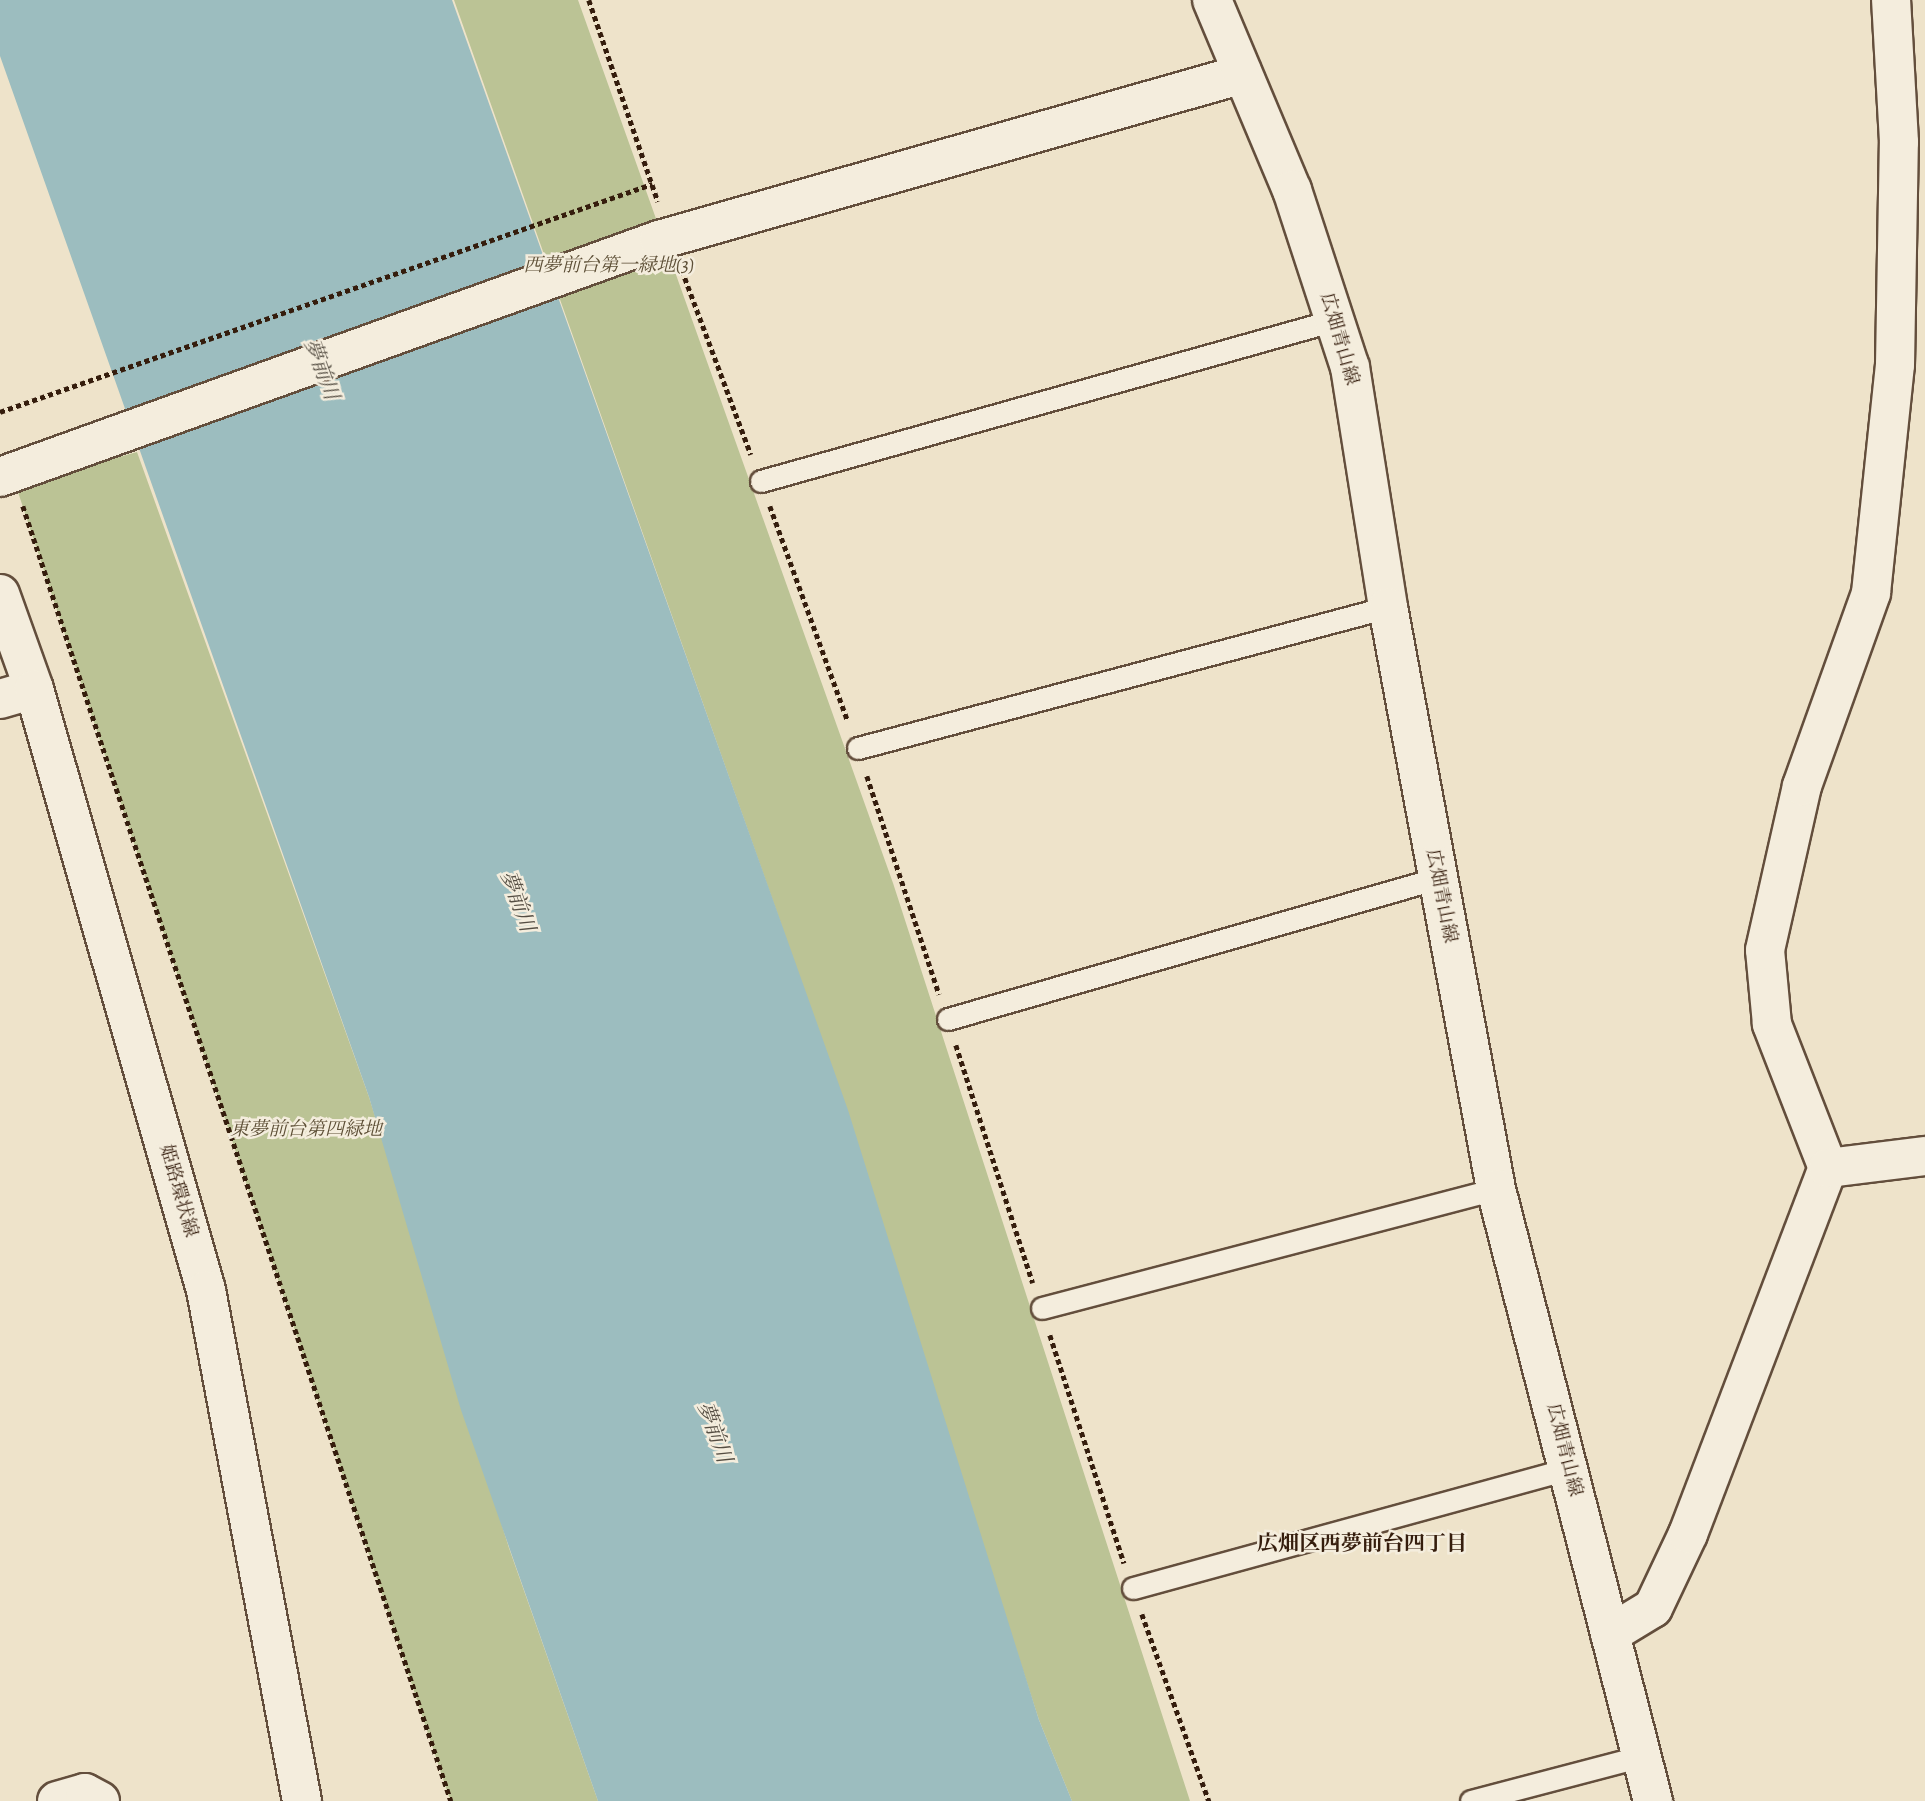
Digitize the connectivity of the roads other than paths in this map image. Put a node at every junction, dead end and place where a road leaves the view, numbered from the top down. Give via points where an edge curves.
1 (1212, 0) edge
2 (1891, 0) edge
3 (1244, 74) junction
4 (1335, 320) junction
5 (1910, 367) edge
6 (761, 481) dead end
7 (15, 482) edge
8 (0, 594) edge
9 (1388, 607) junction
10 (17, 694) edge
11 (858, 748) dead end
12 (1438, 878) junction
13 (948, 1018) dead end
14 (1925, 1156) edge
15 (1828, 1168) junction
16 (1496, 1189) junction
17 (1041, 1308) dead end
18 (1569, 1469) junction
19 (1133, 1588) dead end
20 (1610, 1634) junction
21 (1642, 1756) junction
22 (57, 1801) edge
23 (100, 1801) edge
24 (302, 1801) edge
25 (1471, 1801) edge
26 (1653, 1801) edge

1 - 3 main road, 広畑青山線
2 - 5 main road
3 - 4 main road, 広畑青山線 via 1292,190
3 - 7 main road via 664,238
4 - 6 lane
4 - 9 main road, 広畑青山線 via 1350,367
5 - 15 main road via 1871,593 1801,786 1765,950 1772,1024
8 - 10 main road, 姫路環状線
9 - 11 lane
9 - 12 main road, 広畑青山線
10 - 24 main road, 姫路環状線 via 206,1290
12 - 13 lane
12 - 16 main road, 広畑青山線
14 - 15 main road
15 - 20 main road via 1682,1546 1653,1608
16 - 17 lane
16 - 18 main road, 広畑青山線
18 - 19 lane
18 - 20 main road, 広畑青山線
20 - 21 main road, 広畑青山線
21 - 25 lane
21 - 26 main road, 広畑青山線
22 - 23 main road via 85,1793

